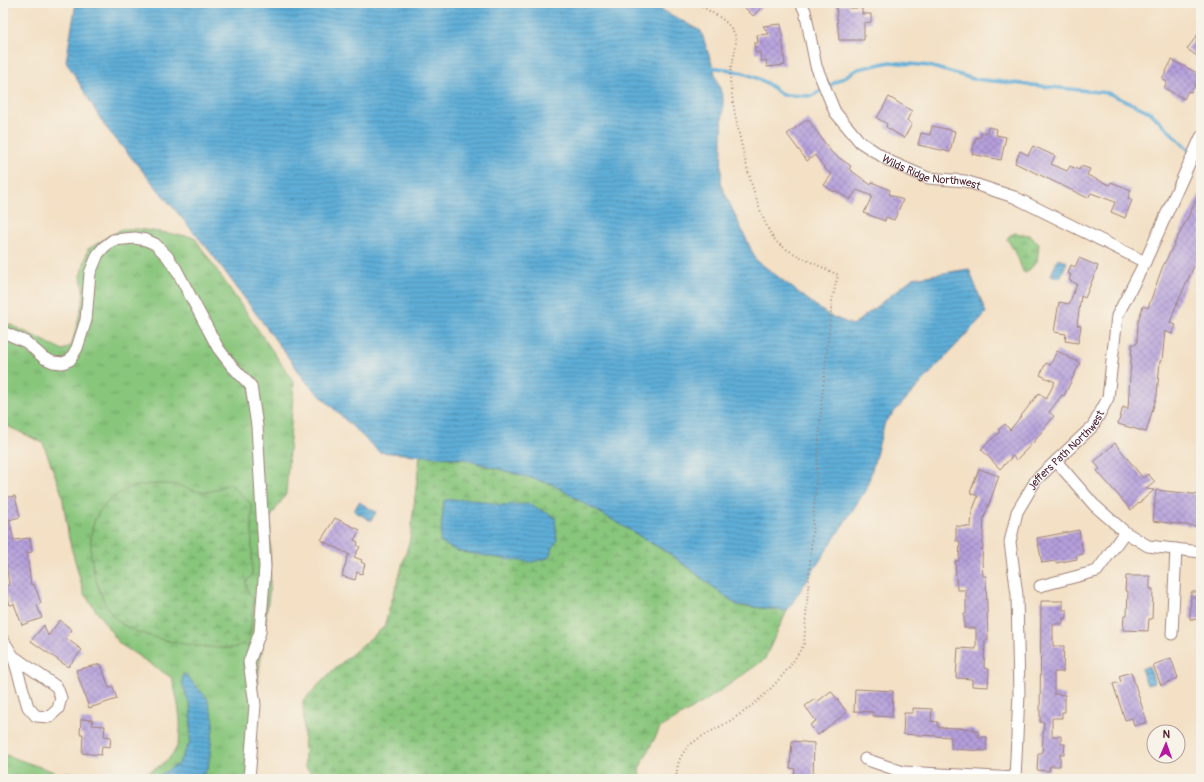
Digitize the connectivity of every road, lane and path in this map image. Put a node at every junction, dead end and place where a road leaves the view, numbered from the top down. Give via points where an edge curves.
1 (697, 3) edge
2 (801, 3) edge
3 (1201, 138) edge
4 (1144, 262) junction
5 (3, 332) edge
6 (1056, 461) junction
7 (1125, 532) junction
8 (1176, 549) junction
9 (1201, 552) edge
10 (1040, 586) dead end
11 (1172, 634) dead end
12 (3, 640) edge
13 (13, 656) junction
14 (864, 759) dead end
15 (1016, 778) edge
16 (249, 779) edge
17 (676, 779) edge

1 - 17 path via 729,24 735,35 730,76 732,98 753,189 769,234 778,244 838,275 832,300 822,398 804,644 770,691 730,721 689,745 678,763
2 - 4 street, Wilds Ridge Northwest via 805,11 816,66 835,112 860,142 891,162 928,178 965,181 1014,197
3 - 4 street, Jeffers Path Northwest
4 - 6 street, Jeffers Path Northwest via 1117,316 1108,398 1093,426
5 - 16 street via 26,342 44,358 53,362 63,363 70,360 77,348 86,320 90,273 98,254 117,239 146,240 167,256 218,348 251,386 257,426 265,567 260,632 249,662 255,705
6 - 7 street via 1094,505
6 - 15 street, Jeffers Path Northwest via 1036,480 1017,512 1010,542 1017,595 1019,694
7 - 8 street via 1148,546
7 - 10 street via 1097,571
8 - 9 street
8 - 11 street
12 - 13 street
13 - 13 street via 57,687 61,698 58,709 49,717 36,716 28,707
14 - 15 street via 903,772

